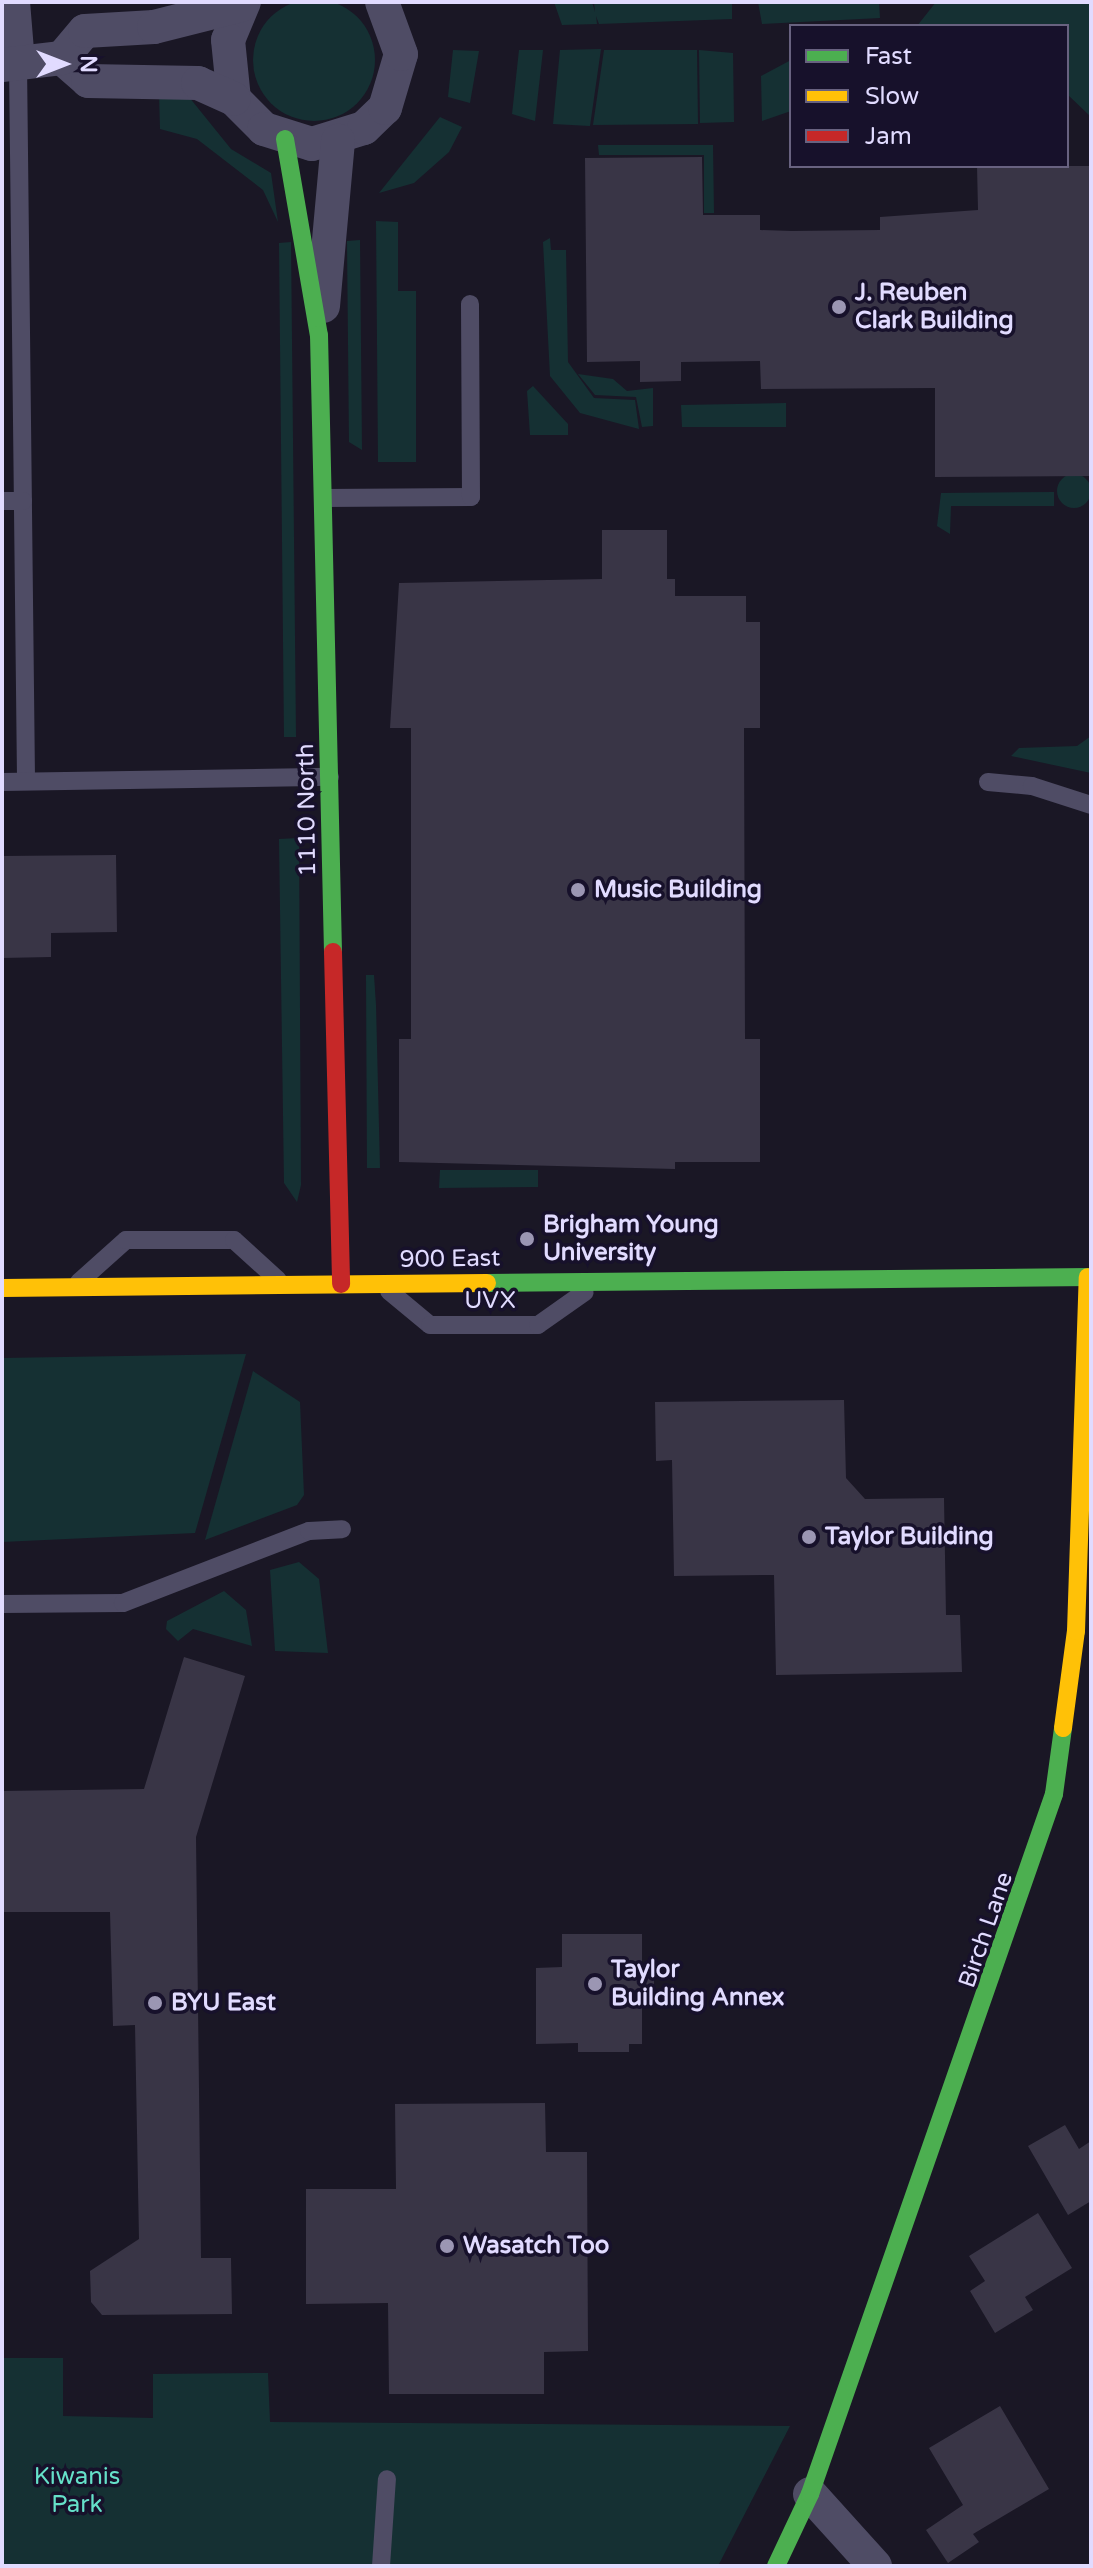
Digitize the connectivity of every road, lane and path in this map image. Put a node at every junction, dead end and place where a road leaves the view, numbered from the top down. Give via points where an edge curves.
1 (13, 2) edge
2 (382, 2) edge
3 (242, 4) edge
4 (62, 58) junction
5 (10, 64) edge
6 (234, 99) junction
7 (285, 139) junction
8 (338, 141) junction
9 (470, 304) dead end
10 (319, 335) junction
11 (324, 498) junction
12 (2, 501) edge
13 (23, 501) junction
14 (330, 777) junction
15 (26, 781) junction
16 (2, 782) edge
17 (988, 782) dead end
18 (1091, 805) edge
19 (1090, 1272) edge
20 (601, 1281) junction
21 (341, 1284) junction
22 (381, 1284) junction
23 (283, 1285) junction
24 (73, 1287) junction
25 (2, 1288) edge
26 (1086, 1385) edge
27 (342, 1529) dead end
28 (2, 1604) edge
29 (1084, 1642) edge
30 (387, 2479) dead end
31 (810, 2494) junction
32 (381, 2566) edge
33 (776, 2566) edge
34 (875, 2566) edge

1 - 5 street
2 - 8 street via 401,54 397,82 385,108
3 - 4 street via 154,27 85,31
3 - 6 street via 228,40
4 - 5 street
4 - 6 street via 88,81 198,83
5 - 13 lane via 23,229
6 - 7 street
7 - 8 street
7 - 10 street, 1110 North
8 - 10 street
9 - 11 lane via 471,497
10 - 11 street, 1110 North
11 - 14 street, 1110 North
12 - 13 lane
13 - 15 lane
14 - 15 lane
14 - 21 street, 1110 North
15 - 16 lane
17 - 18 lane via 1032,786
19 - 20 street, 900 East
19 - 26 street, Birch Lane
20 - 22 street, 900 East
20 - 22 lane, UVX via 538,1325 430,1325
21 - 22 street, 900 East
21 - 23 street, 900 East
23 - 24 street, 900 East
23 - 24 lane via 234,1240 126,1240
24 - 25 street, 900 East
26 - 29 street, Birch Lane
27 - 28 lane via 309,1531 123,1603
29 - 31 street, Birch Lane via 1054,1794 1025,1893
30 - 32 lane
31 - 33 street, Birch Lane
31 - 34 street

